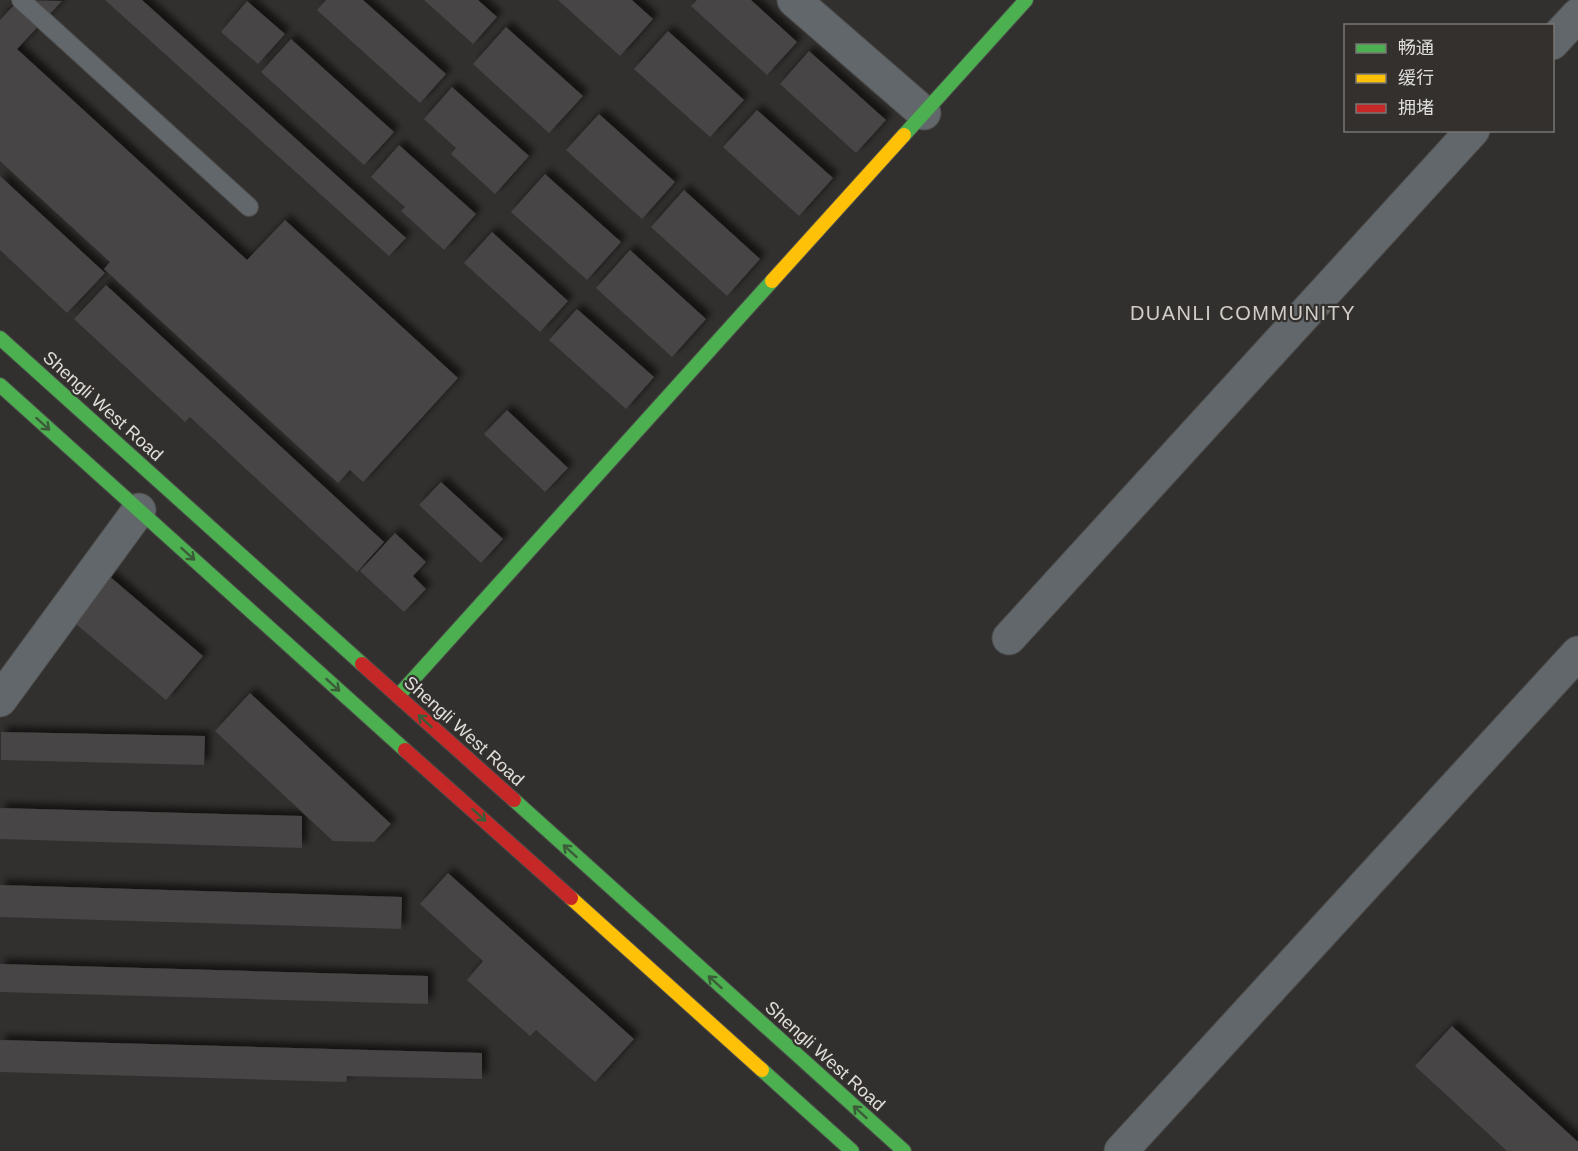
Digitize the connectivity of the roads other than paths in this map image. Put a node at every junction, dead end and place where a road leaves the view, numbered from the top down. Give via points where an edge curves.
1 (21, 0) edge
2 (794, 0) edge
3 (1026, 0) edge
4 (1578, 15) edge
5 (1554, 41) edge
6 (924, 113) junction
7 (1471, 132) edge
8 (249, 207) dead end
9 (0, 338) edge
10 (0, 385) edge
11 (139, 510) junction
12 (1009, 638) dead end
13 (1578, 653) edge
14 (398, 696) junction
15 (0, 700) edge
16 (852, 1151) edge
17 (904, 1151) edge
18 (1121, 1151) edge

1 - 8 lane
2 - 6 street
3 - 6 street
4 - 5 street
6 - 14 street
7 - 12 street
9 - 14 street, Shengli West Road
10 -> 11 street
11 - 15 street
11 -> 16 street
13 - 18 street
17 -> 14 street, Shengli West Road

